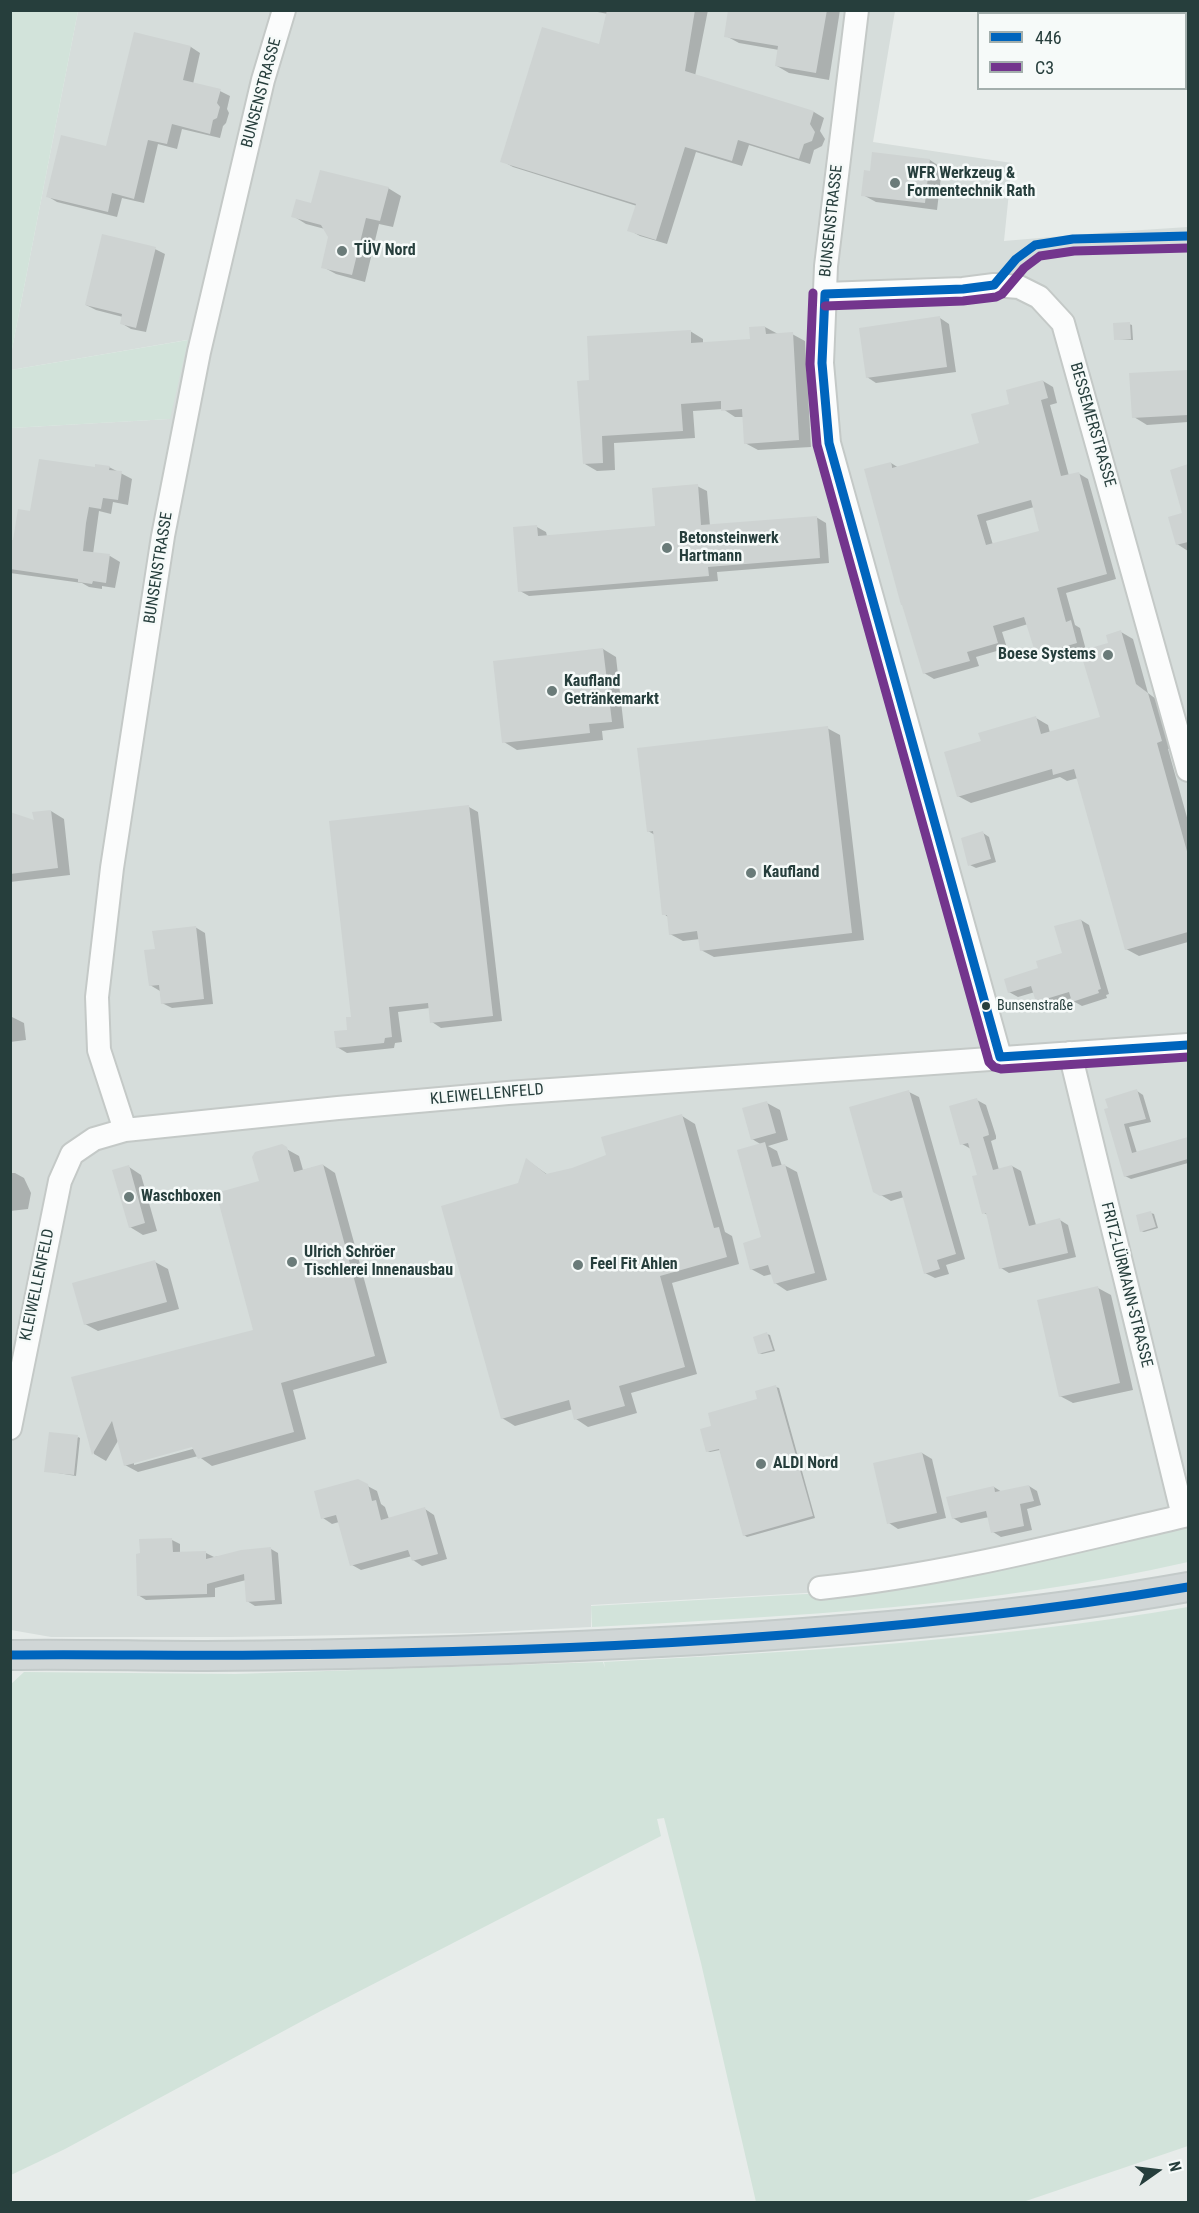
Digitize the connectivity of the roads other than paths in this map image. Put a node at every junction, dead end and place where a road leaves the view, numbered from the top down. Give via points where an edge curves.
1 (284, 10) edge
2 (857, 10) edge
3 (825, 294) junction
4 (1188, 770) edge
5 (1188, 1044) edge
6 (1070, 1053) junction
7 (1000, 1057) junction
8 (125, 1130) junction
9 (10, 1428) edge
10 (1186, 1515) edge
11 (820, 1587) dead end
12 (1188, 1587) edge
13 (10, 1655) edge

1 - 8 street, BUNSENSTRASSE via 263,80 199,352 163,536 112,868 97,997 99,1050
2 - 3 street, BUNSENSTRASSE
3 - 4 street, BESSEMERSTRASSE via 1019,287 1039,297 1063,323
3 - 7 street, BUNSENSTRASSE via 822,363 829,443
5 - 6 street, KLEIWELLENFELD
6 - 7 street, KLEIWELLENFELD
6 - 10 street, FRITZ-LÜRMANN-STRASSE
7 - 8 street, KLEIWELLENFELD via 508,1093
8 - 9 street, KLEIWELLENFELD via 94,1140 72,1154 60,1181
10 - 11 street, FRITZ-LÜRMANN-STRASSE via 961,1567
12 - 13 main road via 981,1618 637,1643 208,1656

